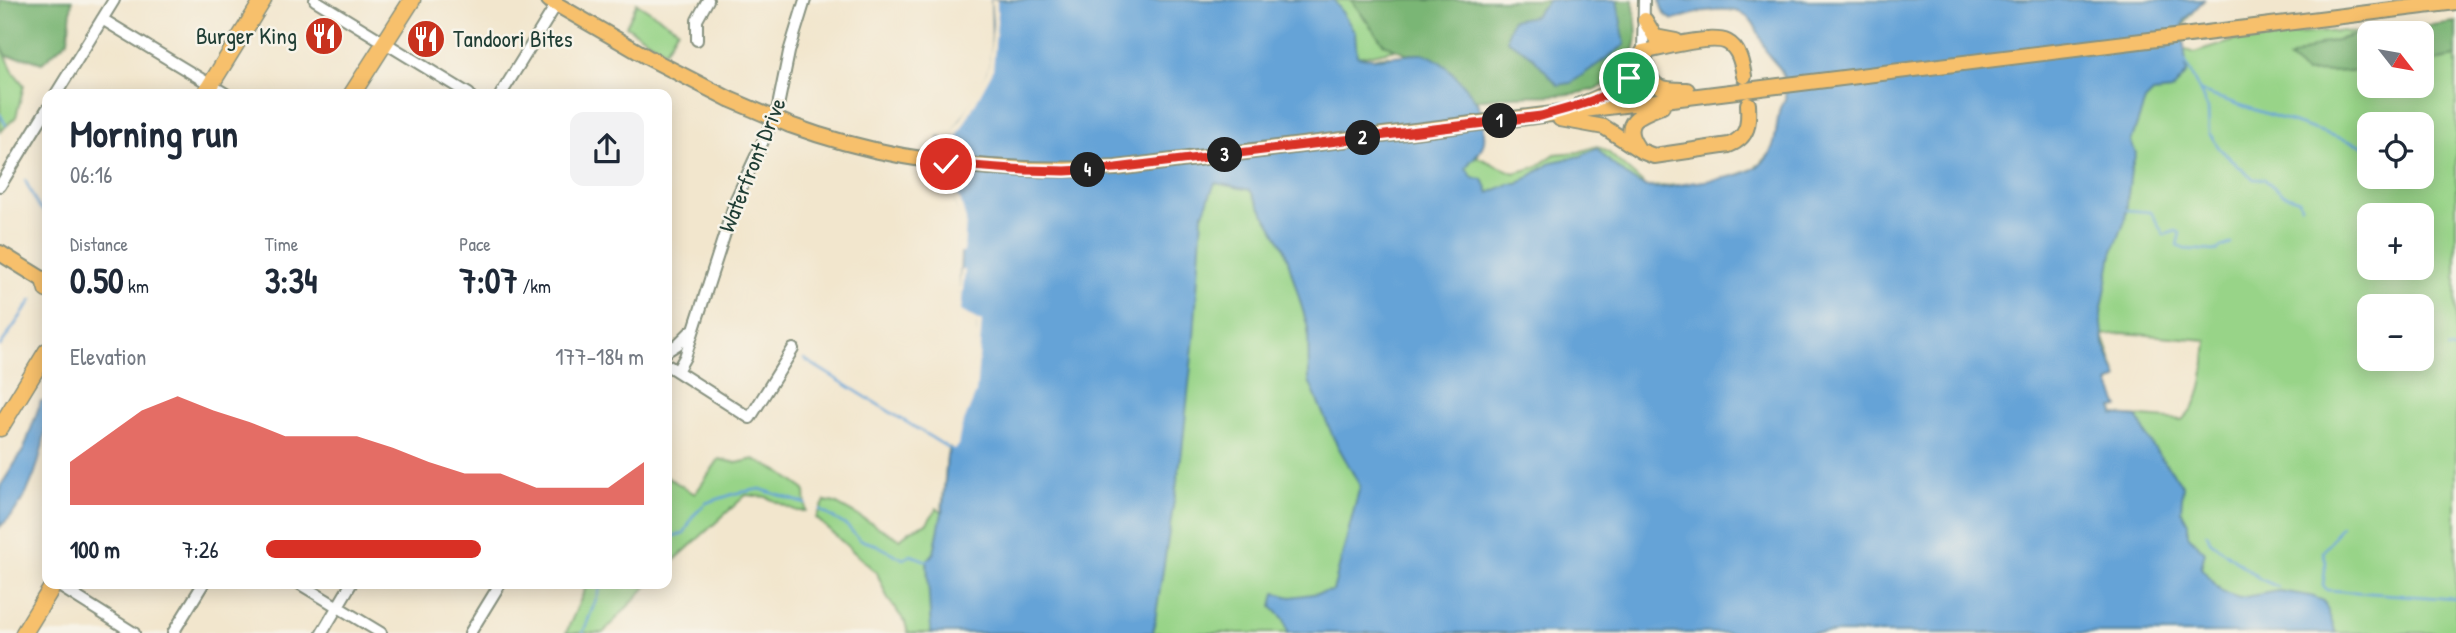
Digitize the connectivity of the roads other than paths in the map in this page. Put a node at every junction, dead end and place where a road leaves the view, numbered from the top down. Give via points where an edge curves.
1 (114, 0) edge
2 (263, 0) edge
3 (315, 0) edge
4 (412, 0) edge
5 (708, 0) edge
6 (804, 0) edge
7 (1644, 0) edge
8 (557, 2) edge
9 (2456, 2) edge
10 (102, 19) junction
11 (1644, 20) junction
12 (697, 40) dead end
13 (384, 43) junction
14 (1691, 43) junction
15 (1643, 52) junction
16 (1744, 76) dead end
17 (59, 89) edge
18 (207, 89) edge
19 (209, 89) edge
20 (355, 89) edge
21 (461, 89) edge
22 (504, 89) edge
23 (1739, 91) junction
24 (1688, 98) junction
25 (1748, 104) dead end
26 (42, 116) edge
27 (1541, 116) junction
28 (1637, 147) junction
29 (0, 186) edge
30 (0, 253) edge
31 (42, 281) edge
32 (693, 328) junction
33 (672, 348) edge
34 (793, 349) dead end
35 (42, 359) edge
36 (672, 368) edge
37 (0, 428) edge
38 (52, 589) edge
39 (63, 589) edge
40 (200, 589) edge
41 (308, 589) edge
42 (348, 589) edge
43 (497, 589) edge
44 (338, 607) junction
45 (24, 633) edge
46 (134, 633) edge
47 (173, 633) edge
48 (322, 633) edge
49 (381, 633) edge
50 (470, 633) edge

1 - 10 street
2 - 19 highway
3 - 13 street
4 - 13 highway
5 - 12 street via 698,20
6 - 32 street, Waterfront Drive via 777,111 740,189
7 - 11 street
8 - 22 street
8 - 27 main road, bridge via 616,30 729,99 818,135 946,164 1065,171 1116,168
9 - 23 main road
10 - 17 street
10 - 18 street
11 - 14 main road via 1660,40
11 - 15 street
13 - 20 highway
13 - 21 street
14 - 15 main road
14 - 16 main road via 1728,43 1737,51
15 - 23 main road via 1650,79 1657,86
15 - 27 main road via 1629,78 1607,95
23 - 24 main road
24 - 27 main road
24 - 28 main road via 1635,120 1629,132
25 - 28 main road via 1749,125 1734,143 1659,156
26 - 29 street
27 - 28 main road via 1595,124
30 - 31 main road
32 - 33 street, Waterfront Drive
32 - 36 street, Waterfront Drive via 685,357
34 - 36 street via 750,418
35 - 37 highway
38 - 45 highway
39 - 46 street
40 - 47 street
41 - 44 street
42 - 44 street
43 - 50 street
44 - 48 street
44 - 49 street

